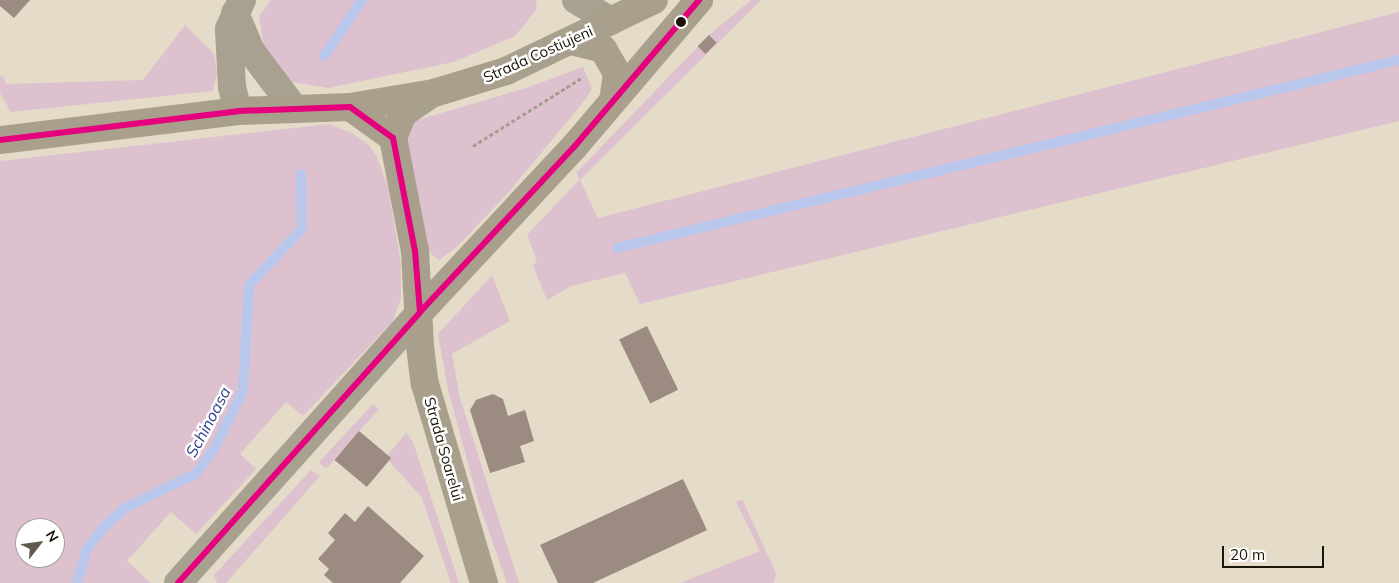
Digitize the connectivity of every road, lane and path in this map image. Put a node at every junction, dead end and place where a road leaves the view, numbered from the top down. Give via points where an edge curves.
1 (576, 0) edge
2 (654, 0) edge
3 (699, 0) edge
4 (239, 6) edge
5 (611, 21) junction
6 (572, 41) junction
7 (434, 93) junction
8 (613, 101) junction
9 (350, 107) junction
10 (294, 108) junction
11 (238, 111) junction
12 (393, 138) junction
13 (0, 140) edge
14 (473, 146) dead end
15 (478, 249) junction
16 (415, 251) junction
17 (420, 312) junction
18 (178, 583) edge
19 (484, 583) edge

1 - 5 street
2 - 5 street, Strada Costiujeni
3 - 8 street
4 - 10 street via 251,51
4 - 11 street via 229,29 232,87
5 - 6 street, Strada Costiujeni
6 - 7 street, Strada Costiujeni via 506,71
6 - 8 street via 603,49 617,73
7 - 9 street, Strada Costiujeni
7 - 12 street via 403,113
8 - 14 path via 592,71
8 - 15 street
9 - 10 street, Strada Costiujeni
9 - 12 street
10 - 11 street, Strada Costiujeni
11 - 13 street, Strada Costiujeni
12 - 16 street, Strada Soarelui
15 - 16 street via 452,263 433,264
15 - 17 street
16 - 17 street, Strada Soarelui
17 - 18 street
17 - 19 street, Strada Soarelui via 425,384

